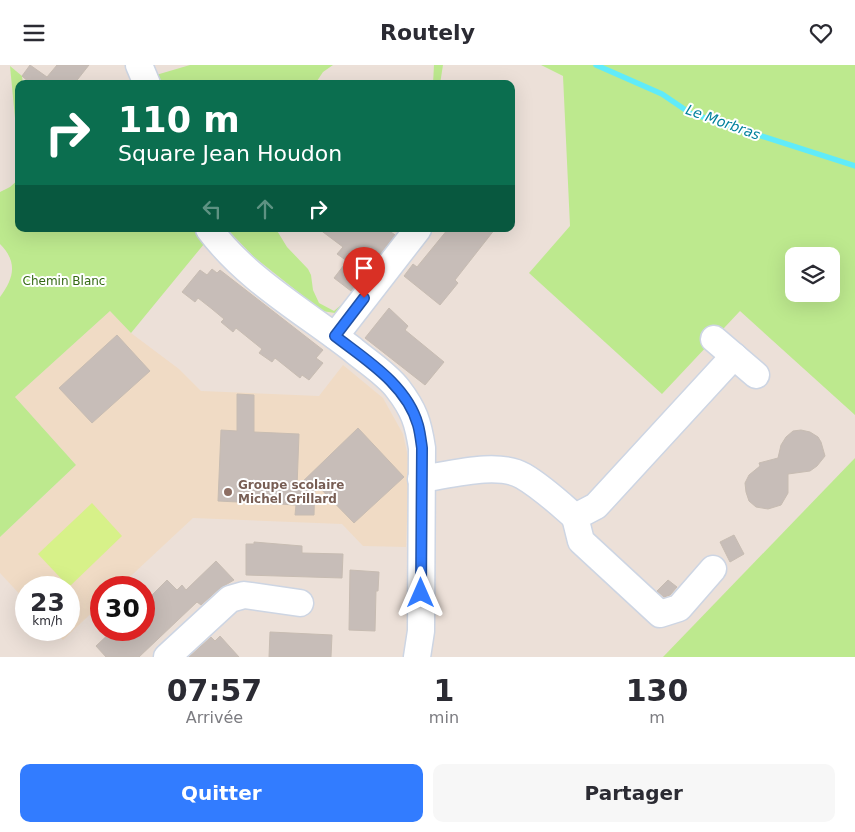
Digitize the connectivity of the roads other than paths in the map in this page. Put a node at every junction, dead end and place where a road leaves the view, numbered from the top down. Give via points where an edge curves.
1 (139, 65) edge
2 (145, 80) edge
3 (211, 232) edge
4 (416, 232) edge
5 (335, 336) junction
6 (714, 339) dead end
7 (734, 356) junction
8 (756, 375) dead end
9 (421, 479) junction
10 (575, 517) junction
11 (713, 569) dead end
12 (300, 603) dead end
13 (167, 657) edge
14 (417, 657) edge

1 - 2 street
3 - 5 street via 244,268
4 - 5 street
5 - 9 street via 397,387 410,408 418,425 422,448
6 - 7 street
7 - 8 street
7 - 10 street via 596,506
9 - 10 street via 492,469 508,470 563,492
9 - 14 street via 421,631
10 - 11 street via 581,541 660,615 679,608
12 - 13 street via 244,595 230,599

